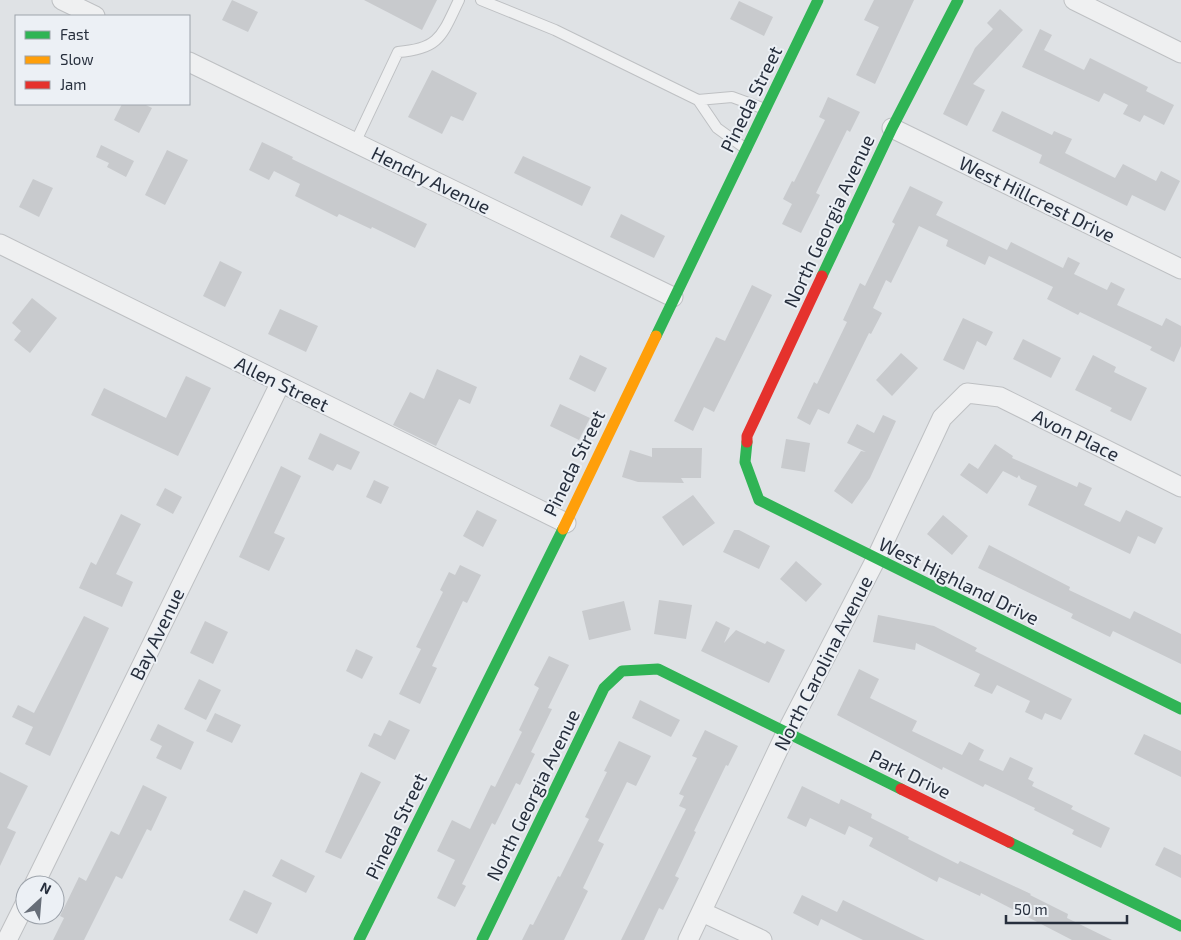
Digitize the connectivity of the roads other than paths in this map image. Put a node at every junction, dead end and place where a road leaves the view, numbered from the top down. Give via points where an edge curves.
1 (62, 0) edge
2 (459, 0) edge
3 (481, 0) edge
4 (818, 0) edge
5 (958, 0) edge
6 (1074, 0) edge
7 (93, 15) edge
8 (1181, 53) edge
9 (190, 62) edge
10 (698, 100) junction
11 (766, 109) junction
12 (892, 128) junction
13 (356, 143) junction
14 (746, 149) junction
15 (0, 244) edge
16 (1181, 269) edge
17 (673, 297) junction
18 (280, 384) junction
19 (967, 393) joint
20 (745, 462) joint
21 (1181, 487) edge
22 (566, 523) junction
23 (876, 560) junction
24 (622, 671) joint
25 (1181, 709) edge
26 (786, 733) junction
27 (39, 875) edge
28 (702, 912) junction
29 (15, 924) edge
30 (1181, 926) edge
31 (7, 940) edge
32 (359, 940) edge
33 (482, 940) edge
34 (688, 940) edge
35 (762, 940) edge

1 - 7 street
2 - 13 lane via 440,38 420,50 398,52
3 - 10 lane via 555,30
4 - 11 street, Pineda Street
5 - 12 street, North Georgia Avenue
6 - 8 street
9 - 13 street, Hendry Avenue
10 - 11 lane via 732,97
10 - 14 lane via 717,128
11 - 14 street, Pineda Street
12 - 16 street, West Hillcrest Drive
12 - 20 street, North Georgia Avenue via 747,436
13 - 17 street, Hendry Avenue
14 - 17 street, Pineda Street
15 - 18 street, Allen Street
17 - 22 street, Pineda Street
18 - 22 street, Allen Street
18 - 27 street, Bay Avenue
19 - 21 street, Avon Place via 1000,397
19 - 23 street, North Carolina Avenue via 942,418
20 - 23 street, West Highland Drive via 759,500
22 - 32 street, Pineda Street
23 - 25 street, West Highland Drive
23 - 26 street, North Carolina Avenue
24 - 26 street, Park Drive via 658,669
24 - 33 street, North Georgia Avenue via 604,688
26 - 28 street, North Carolina Avenue
26 - 30 street, Park Drive
28 - 34 street, North Carolina Avenue
28 - 35 street
29 - 31 street

